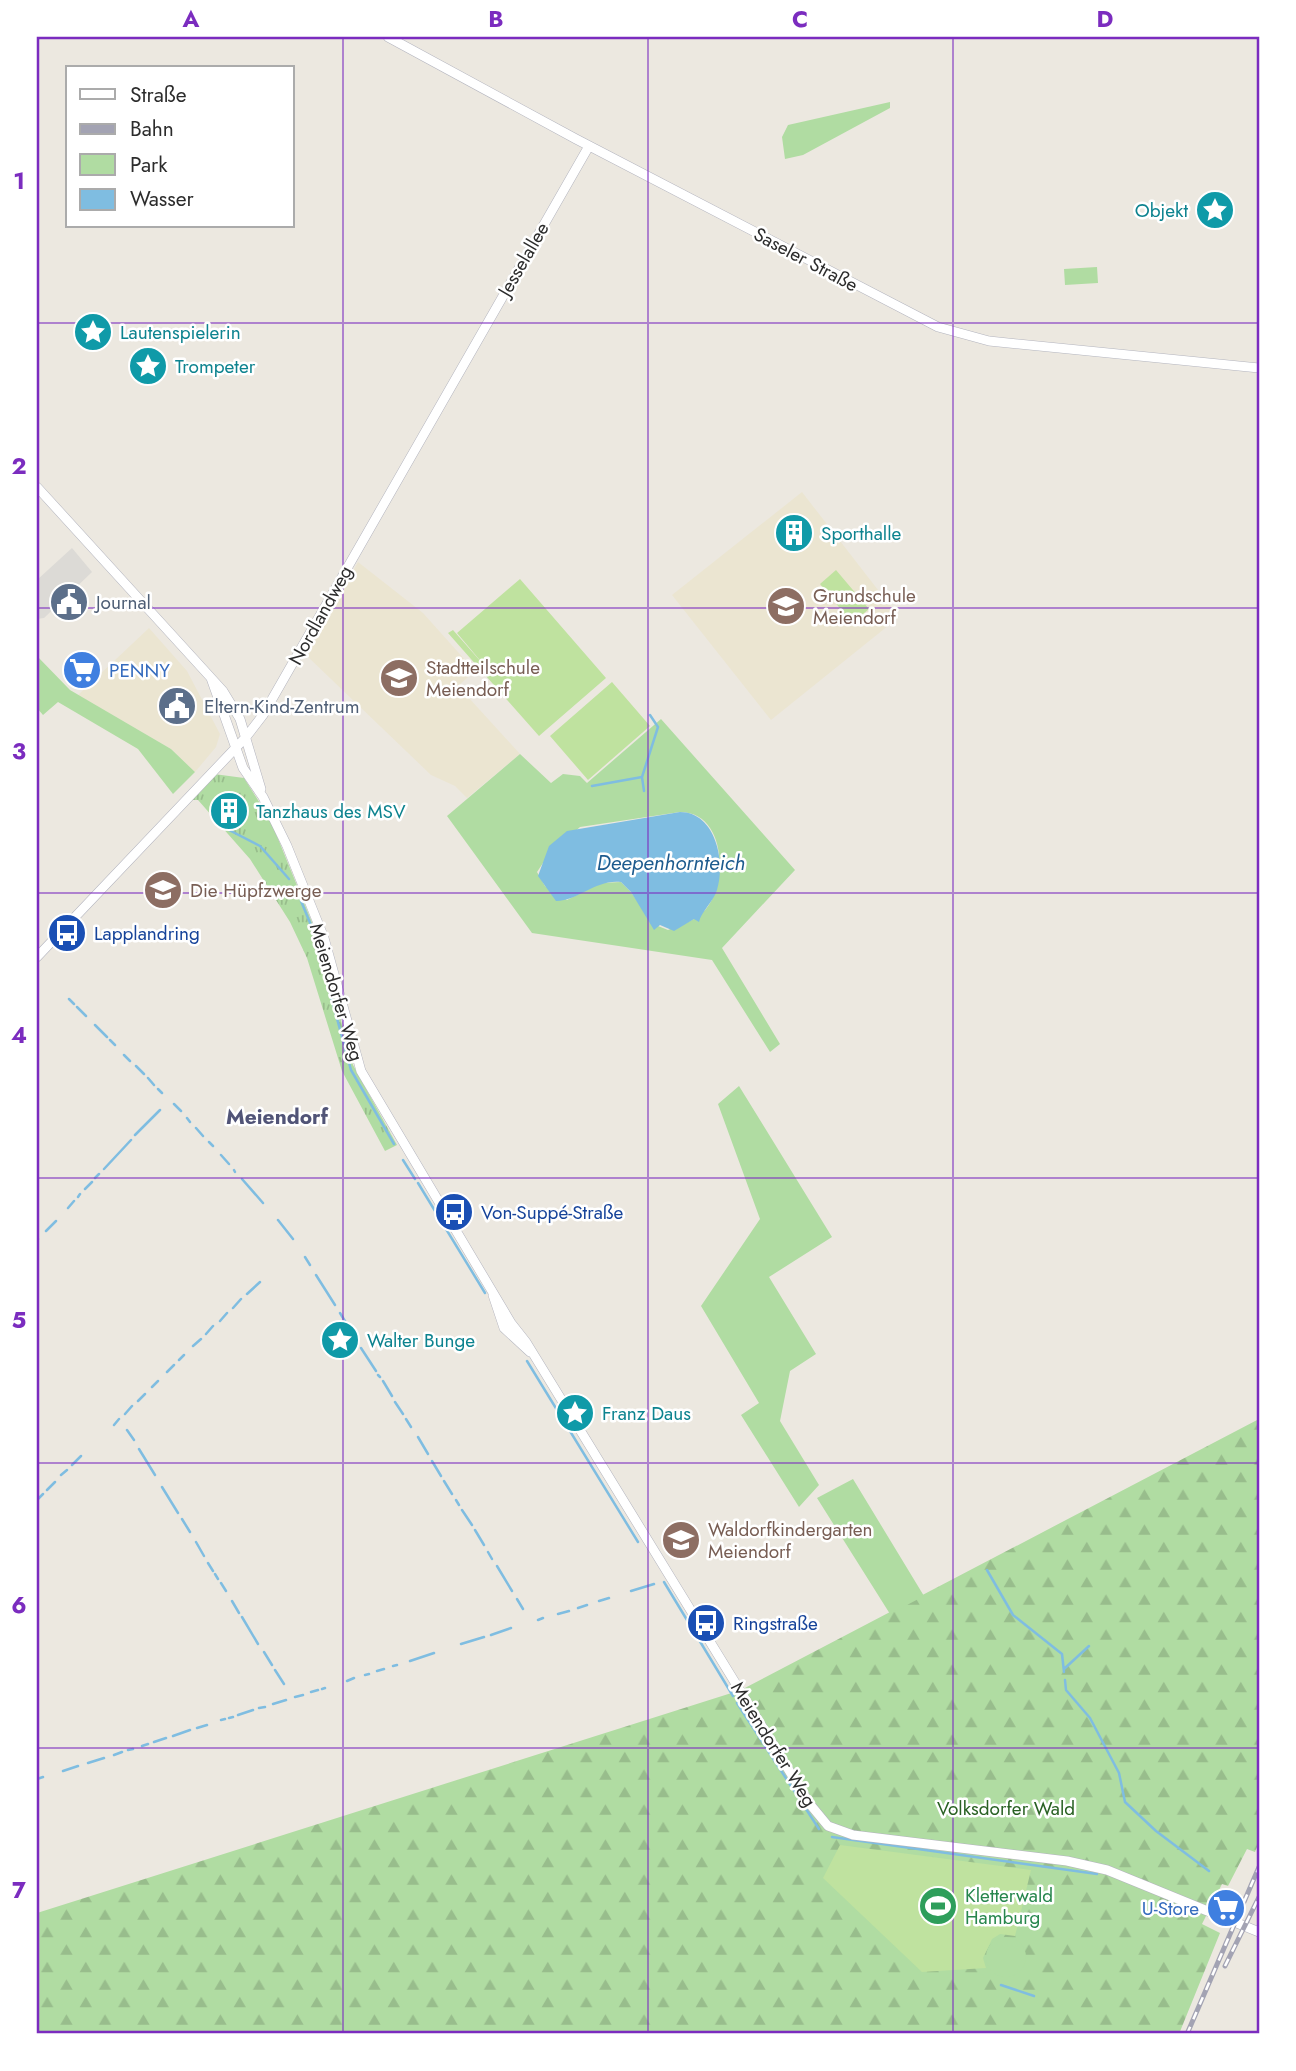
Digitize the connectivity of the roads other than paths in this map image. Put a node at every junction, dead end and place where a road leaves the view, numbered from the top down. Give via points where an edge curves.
1 (388, 37) edge
2 (589, 146) junction
3 (1259, 368) edge
4 (458, 373) joint
5 (37, 487) edge
6 (211, 678) junction
7 (246, 737) junction
8 (236, 747) junction
9 (263, 797) junction
10 (37, 957) edge
11 (1259, 1931) edge

1 - 2 street, Saseler Straße
2 - 3 street, Saseler Straße via 937,327 989,341
2 - 4 street, Jesselallee
4 - 7 street, Nordlandweg via 287,674
5 - 6 street
6 - 7 street via 236,710
6 - 8 street
7 - 8 street, Nordlandweg
7 - 9 street
8 - 9 street via 243,768
8 - 10 street, Nordlandweg
9 - 11 street, Meiendorfer Weg via 324,938 360,1071 491,1287 504,1328 530,1352 809,1803 828,1826 853,1835 1107,1870

